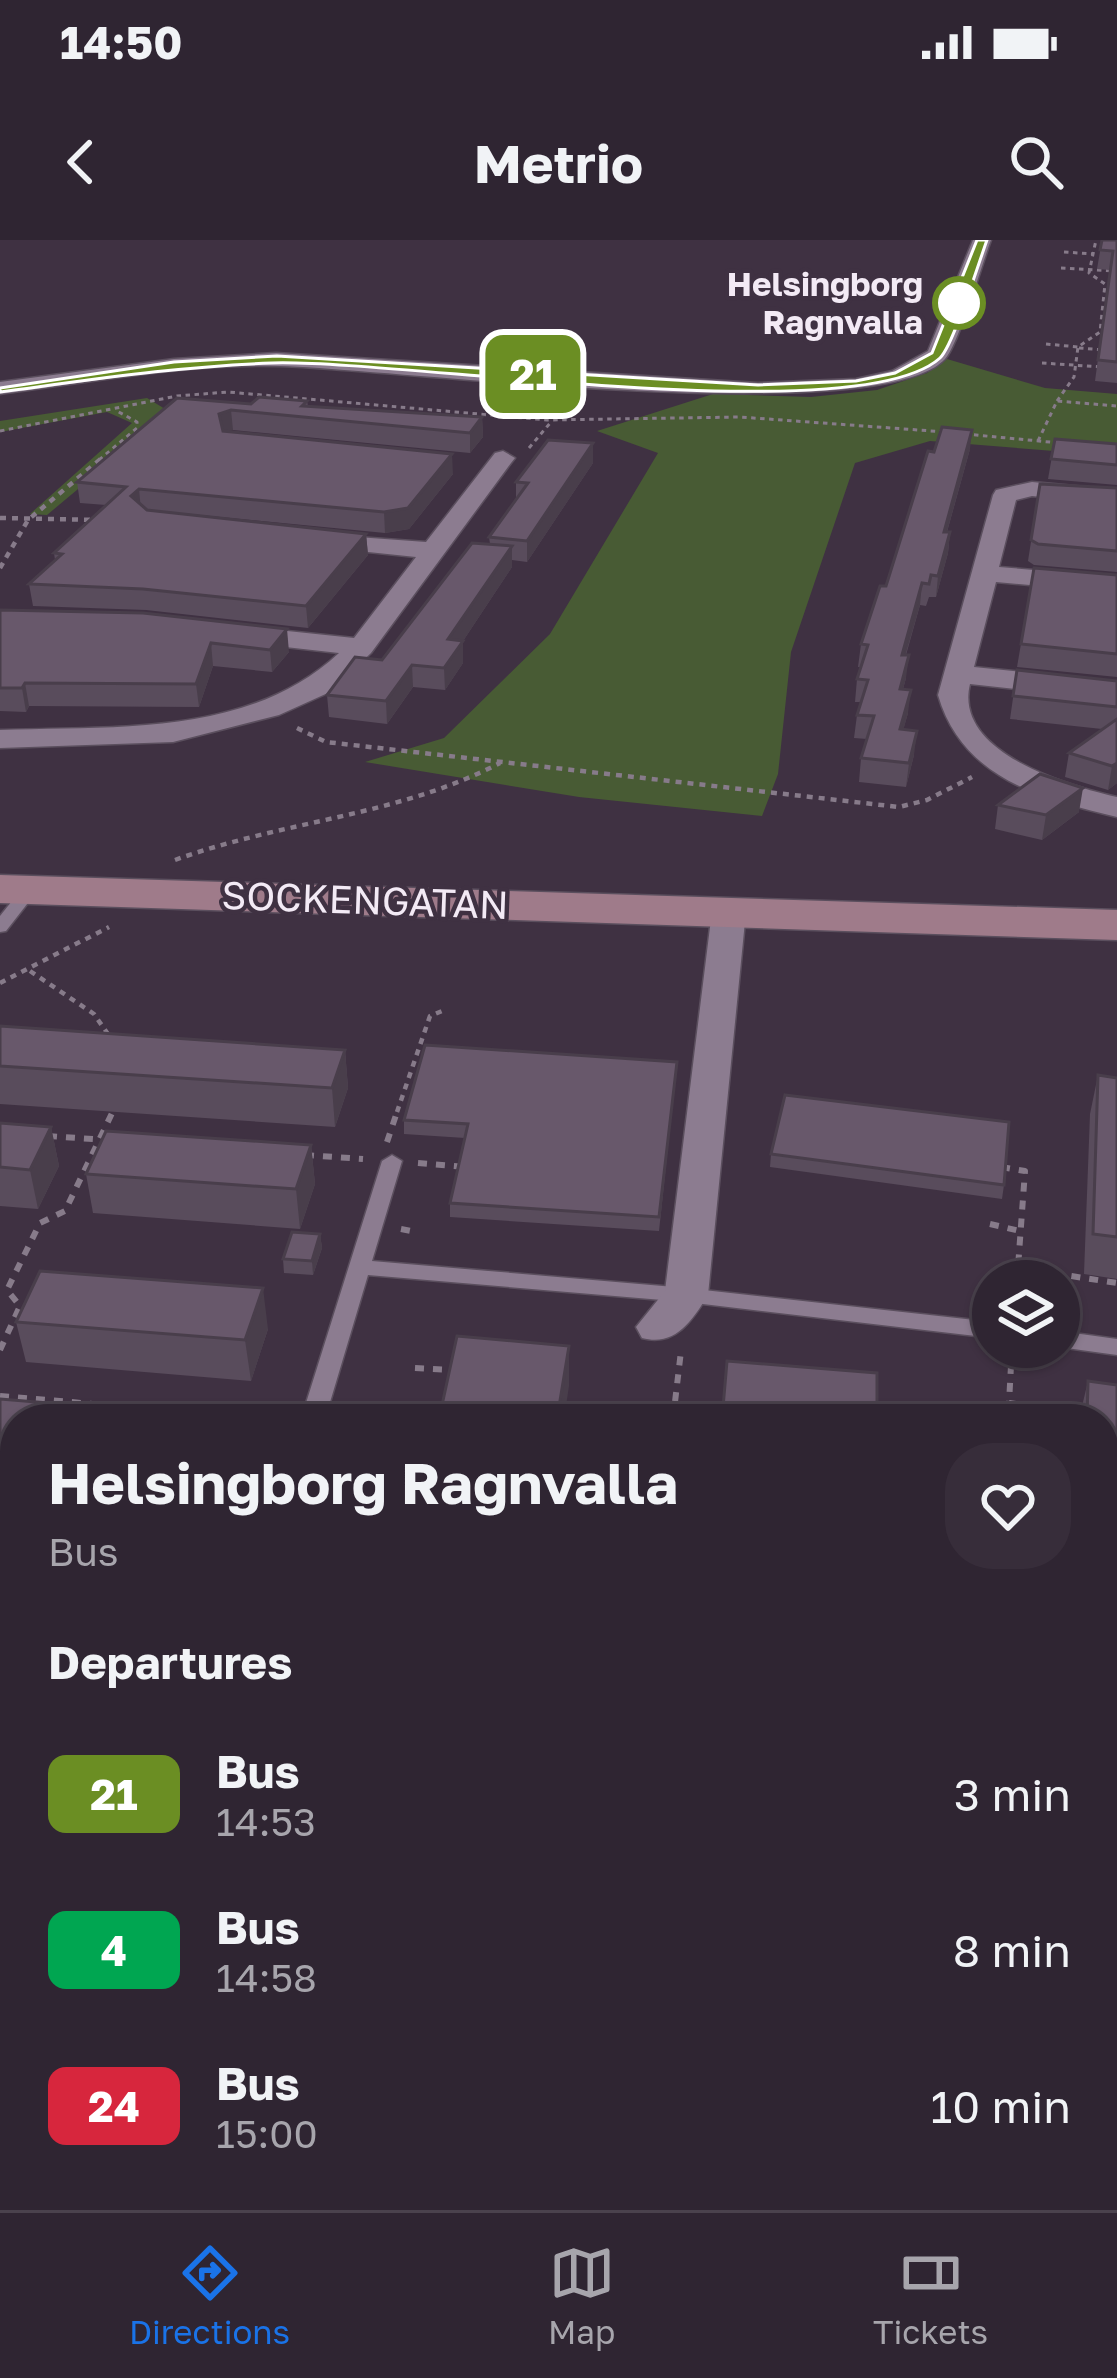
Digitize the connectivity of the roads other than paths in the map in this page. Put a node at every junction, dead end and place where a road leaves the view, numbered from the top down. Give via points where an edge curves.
1 (982, 240) edge
2 (0, 388) edge
3 (492, 464) road end
4 (1117, 497) edge
5 (274, 534) edge
6 (436, 550) junction
7 (984, 573) junction
8 (1117, 586) edge
9 (210, 630) edge
10 (361, 647) junction
11 (958, 674) junction
12 (1117, 691) edge
13 (0, 739) edge
14 (1117, 807) edge
15 (10, 902) edge
16 (729, 910) junction
17 (1117, 925) edge
18 (384, 1161) road end
19 (362, 1268) junction
20 (686, 1294) junction
21 (972, 1328) edge
22 (670, 1338) road end
23 (1080, 1342) edge
24 (1117, 1347) edge
25 (318, 1404) edge

1 - 2 street via 937,355 899,376 856,385 758,389 277,359
3 - 6 street
4 - 7 street via 1015,490 1002,499
5 - 6 street
6 - 10 street
7 - 8 street
7 - 11 street
9 - 10 street
10 - 13 street via 320,686 269,709 160,735
11 - 12 street
11 - 14 street via 959,723 981,749 1049,788
15 - 16 street, SOCKENGATAN
16 - 17 street, SOCKENGATAN
16 - 20 street
18 - 19 lane
19 - 20 lane
19 - 25 lane
20 - 21 lane
20 - 22 street
23 - 24 lane

